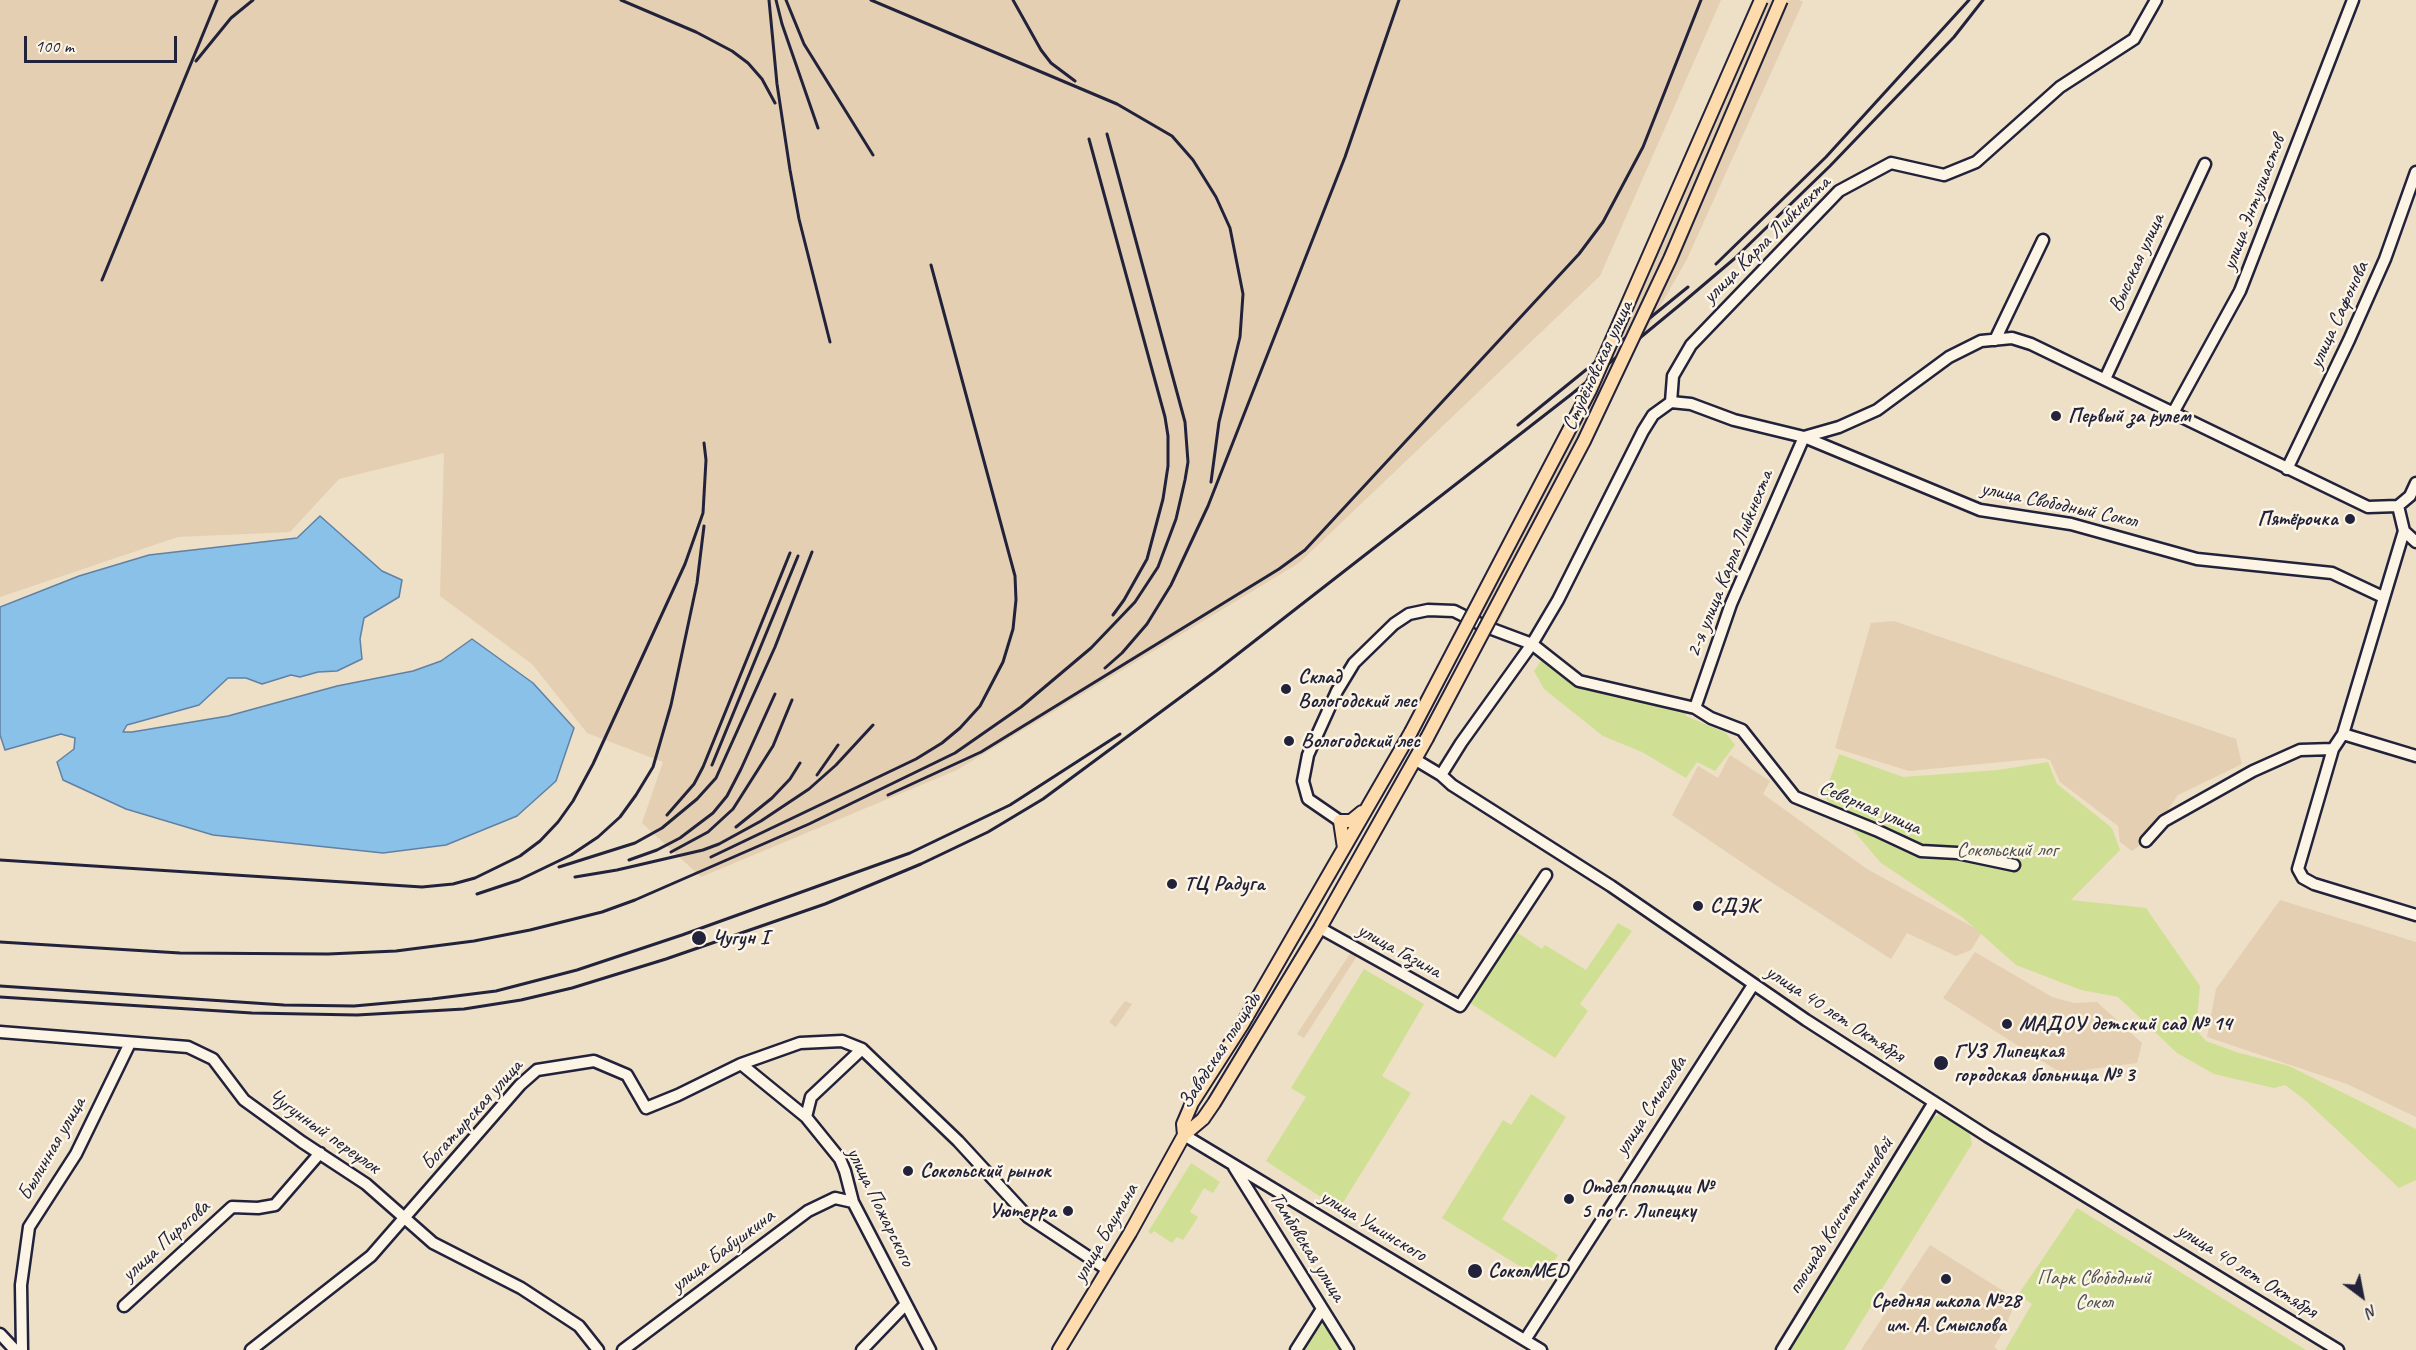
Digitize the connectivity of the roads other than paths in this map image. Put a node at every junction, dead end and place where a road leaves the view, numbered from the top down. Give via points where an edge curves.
1 (1761, 0) edge
2 (1781, 0) edge
3 (2156, 0) edge
4 (2353, 0) edge
5 (2205, 164) dead end
6 (2416, 172) edge
7 (2043, 240) dead end
8 (1995, 340) junction
9 (2105, 379) junction
10 (1671, 402) junction
11 (2173, 412) junction
12 (1804, 437) junction
13 (2287, 469) junction
14 (2416, 483) edge
15 (2398, 506) junction
16 (2404, 531) junction
17 (2416, 542) edge
18 (2383, 597) junction
19 (1532, 644) junction
20 (1695, 708) junction
21 (1411, 732) joint
22 (2343, 734) junction
23 (1427, 738) joint
24 (2333, 749) junction
25 (2416, 756) edge
26 (1416, 760) junction
27 (1441, 775) junction
28 (1374, 798) junction
29 (1340, 821) junction
30 (2146, 841) dead end
31 (1344, 848) junction
32 (2014, 865) dead end
33 (1546, 875) dead end
34 (2416, 915) edge
35 (1320, 928) junction
36 (1754, 985) junction
37 (0, 1032) edge
38 (130, 1043) junction
39 (861, 1049) junction
40 (741, 1064) junction
41 (1934, 1102) junction
42 (806, 1117) junction
43 (1184, 1135) junction
44 (320, 1153) junction
45 (1232, 1164) junction
46 (853, 1202) junction
47 (406, 1218) junction
48 (1108, 1270) junction
49 (906, 1304) junction
50 (124, 1306) dead end
51 (1322, 1309) junction
52 (0, 1334) edge
53 (1525, 1340) junction
54 (15, 1350) edge
55 (22, 1350) edge
56 (251, 1350) edge
57 (598, 1350) edge
58 (623, 1350) edge
59 (862, 1350) edge
60 (930, 1350) edge
61 (1059, 1350) edge
62 (1296, 1350) edge
63 (1348, 1350) edge
64 (1541, 1350) edge
65 (1782, 1350) edge
66 (2338, 1350) edge

1 - 21 main road, Студёновская улица, bridge via 1590,390
2 - 23 main road, Студёновская улица, bridge via 1670,259 1584,441
3 - 10 street, улица Карла Либкнехта via 2134,39 2060,87 1976,162 1944,175 1891,163 1839,191 1691,345 1673,376
4 - 11 street, улица Энтузиастов via 2240,291
5 - 9 street, Высокая улица
6 - 13 street, улица Сафонова via 2385,259
7 - 8 street
8 - 9 street via 2012,338 2031,344
8 - 12 street via 1981,341 1949,357 1877,410 1839,428
9 - 11 street
10 - 12 street, улица Свободный Сокол via 1691,404 1734,420
10 - 19 street via 1653,415 1643,430 1568,583
11 - 13 street
12 - 18 street, улица Свободный Сокол via 1980,510 2072,524 2197,559 2332,573
12 - 20 street, 2-я улица Карла Либкнехта via 1731,604
13 - 15 street via 2368,507
14 - 15 street via 2410,496
15 - 16 street
16 - 17 street
16 - 18 street
18 - 22 street
19 - 20 street via 1579,681
19 - 27 street
19 - 29 street via 1454,611 1428,610 1409,614 1370,645 1337,691 1308,756 1303,781 1308,799
20 - 32 street, Северная улица via 1742,730 1795,797 1920,851 1957,853
21 - 28 main road, Заводская площадь
22 - 24 street
22 - 25 street
23 - 26 main road, Заводская площадь
24 - 30 street via 2300,750 2253,771 2164,821
24 - 34 street via 2298,869 2303,878 2314,884
26 - 27 street, улица 40 лет Октября
26 - 35 main road, Заводская площадь
27 - 36 street, улица 40 лет Октября
28 - 29 main road via 1360,815
28 - 31 main road, Заводская площадь
29 - 31 main road
31 - 43 main road, Заводская площадь via 1242,1025 1192,1103 1183,1124
33 - 35 street, улица Газина via 1460,1006
35 - 43 main road, Заводская площадь via 1203,1119
36 - 41 street, улица 40 лет Октября
36 - 53 street, улица Смыслова
37 - 38 street, Чугунный переулок
38 - 44 street, Чугунный переулок via 188,1047 213,1059 244,1100
38 - 55 street, Былинная улица via 76,1154 29,1227 21,1285
39 - 40 street via 842,1041 800,1042
39 - 42 street via 811,1097
39 - 48 street via 958,1141 1028,1217
40 - 42 street
40 - 47 street, Богатырская улица via 646,1108 627,1075 594,1061 537,1070
41 - 65 street, площадь Константиновой
41 - 66 street, улица 40 лет Октября
42 - 46 street, улица Пожарского via 840,1159
43 - 45 street, улица Ушинского
43 - 48 main road, улица Баумана
44 - 47 street, Чугунный переулок via 366,1184
44 - 50 street, улица Пирогова via 275,1205 232,1207
45 - 51 street, Тамбовская улица
45 - 53 street, улица Ушинского
46 - 49 street, улица Пожарского
46 - 58 street, улица Бабушкина via 835,1198 808,1211
47 - 56 street, Богатырская улица via 371,1256
47 - 57 street, Чугунный переулок via 433,1243 521,1288 579,1326
48 - 61 main road, улица Баумана
49 - 59 street
49 - 60 street, улица Пожарского
51 - 62 street
51 - 63 street, Тамбовская улица
52 - 54 street
53 - 64 street, улица Ушинского

